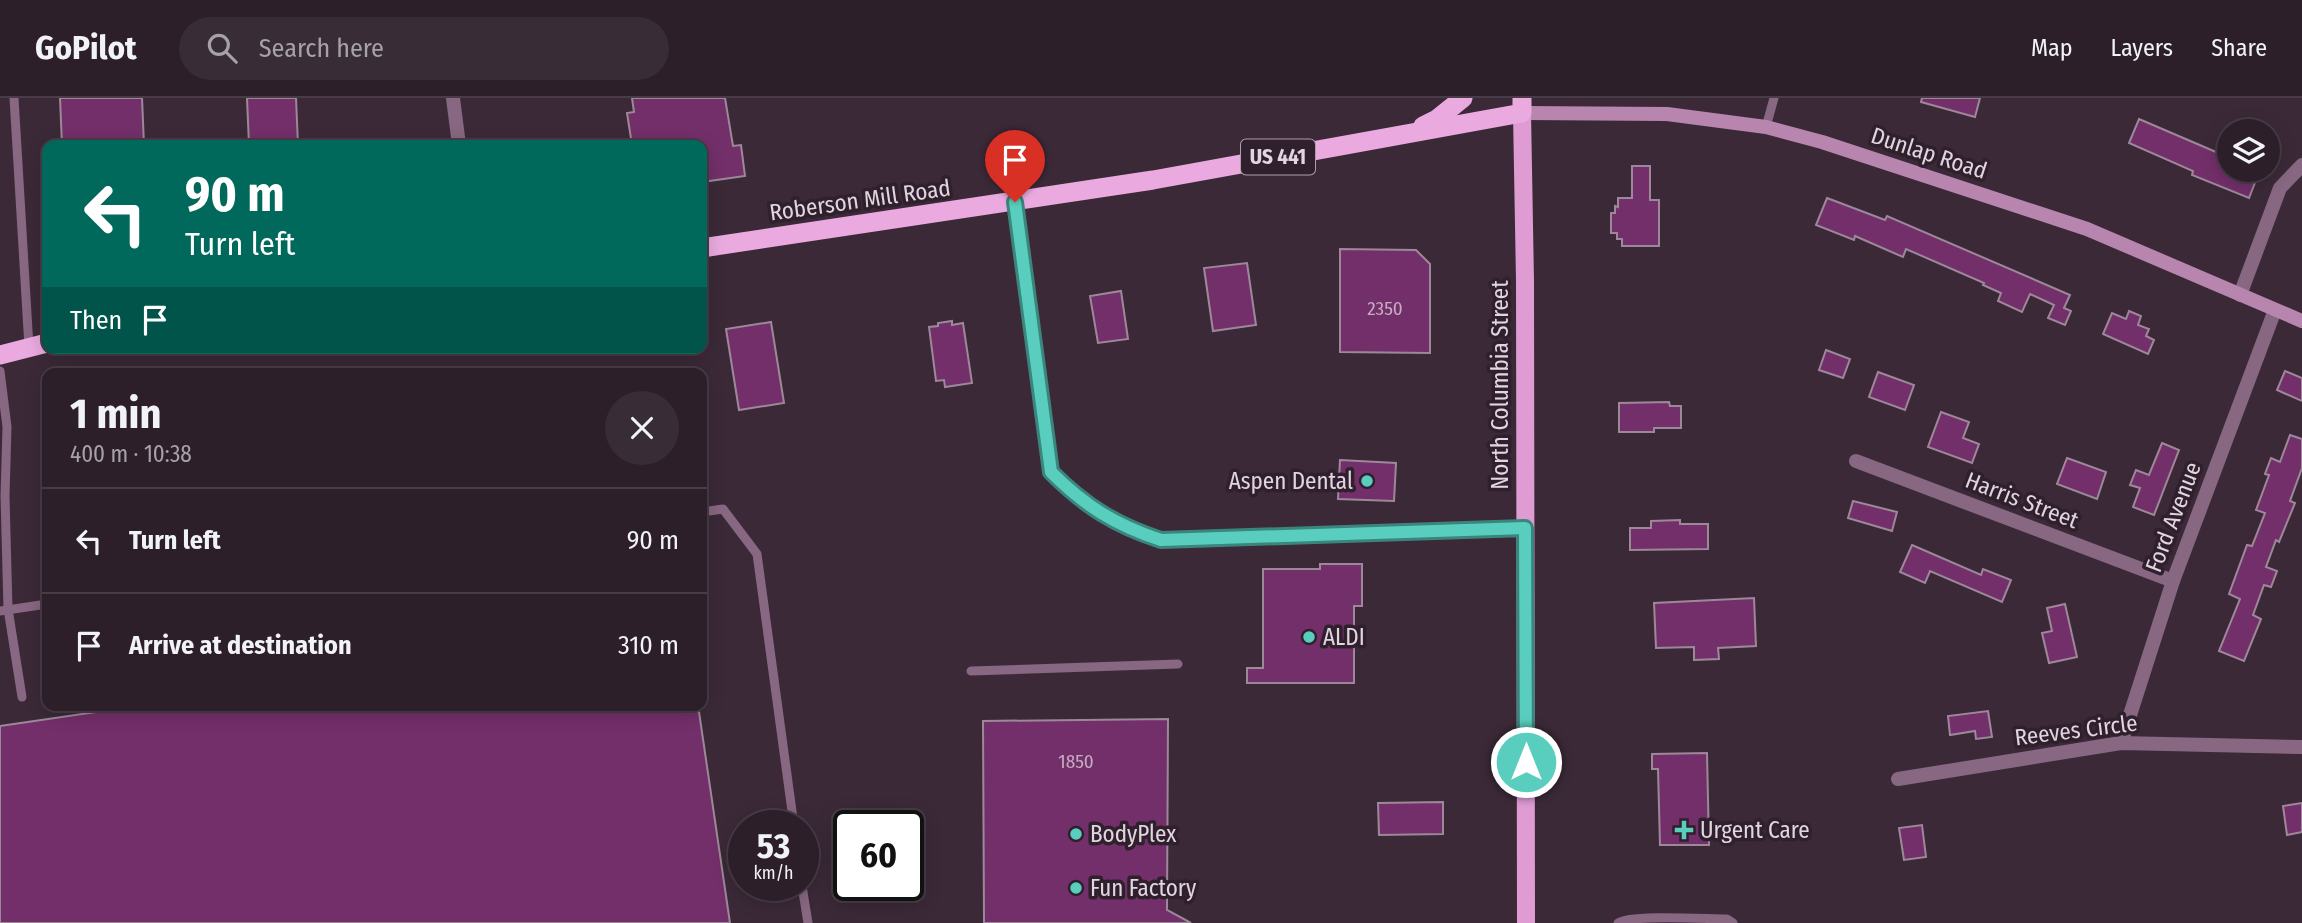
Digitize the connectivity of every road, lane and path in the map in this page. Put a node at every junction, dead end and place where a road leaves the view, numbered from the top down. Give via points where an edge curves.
1 (14, 98) edge
2 (453, 98) edge
3 (1463, 98) edge
4 (1774, 98) edge
5 (1522, 106) edge
6 (1766, 127) junction
7 (1403, 135) junction
8 (458, 140) edge
9 (2302, 165) edge
10 (1015, 202) junction
11 (707, 246) edge
12 (2240, 295) junction
13 (2275, 310) junction
14 (2302, 321) edge
15 (38, 345) edge
16 (0, 355) edge
17 (0, 371) edge
18 (1856, 461) dead end
19 (707, 511) edge
20 (1525, 528) junction
21 (2173, 581) junction
22 (42, 605) edge
23 (4, 610) edge
24 (1178, 664) dead end
25 (971, 671) dead end
26 (22, 697) dead end
27 (2120, 743) junction
28 (2302, 747) edge
29 (1898, 779) dead end
30 (792, 810) edge
31 (805, 901) edge
32 (808, 923) edge
33 (1525, 923) edge
34 (1618, 923) edge
35 (1733, 923) edge

1 - 15 lane
2 - 8 street
3 - 7 highway, US 441 via 1437,119
4 - 6 lane
5 - 6 main road, Dunlap Road via 1667,114
5 - 7 highway, Roberson Mill Road / US 441
5 - 20 main road, North Columbia Street
6 - 12 main road, Dunlap Road via 2087,229
7 - 10 highway, Roberson Mill Road / US 441
9 - 12 street via 2280,188
10 - 11 highway, Roberson Mill Road / US 441
10 - 20 lane via 1051,472 1074,495 1126,528 1161,540
12 - 13 main road, Dunlap Road
13 - 14 main road, Dunlap Road
13 - 21 street, Ford Avenue
15 - 16 highway
17 - 23 lane via 7,427
18 - 21 street, Harris Street
19 - 30 lane via 723,509 757,554
20 - 33 main road, North Columbia Street
21 - 27 street, Ford Avenue
22 - 23 lane
23 - 26 lane
24 - 25 lane
27 - 28 street, Reeves Circle
27 - 29 street, Reeves Circle
31 - 32 lane
34 - 35 lane via 1727,919

